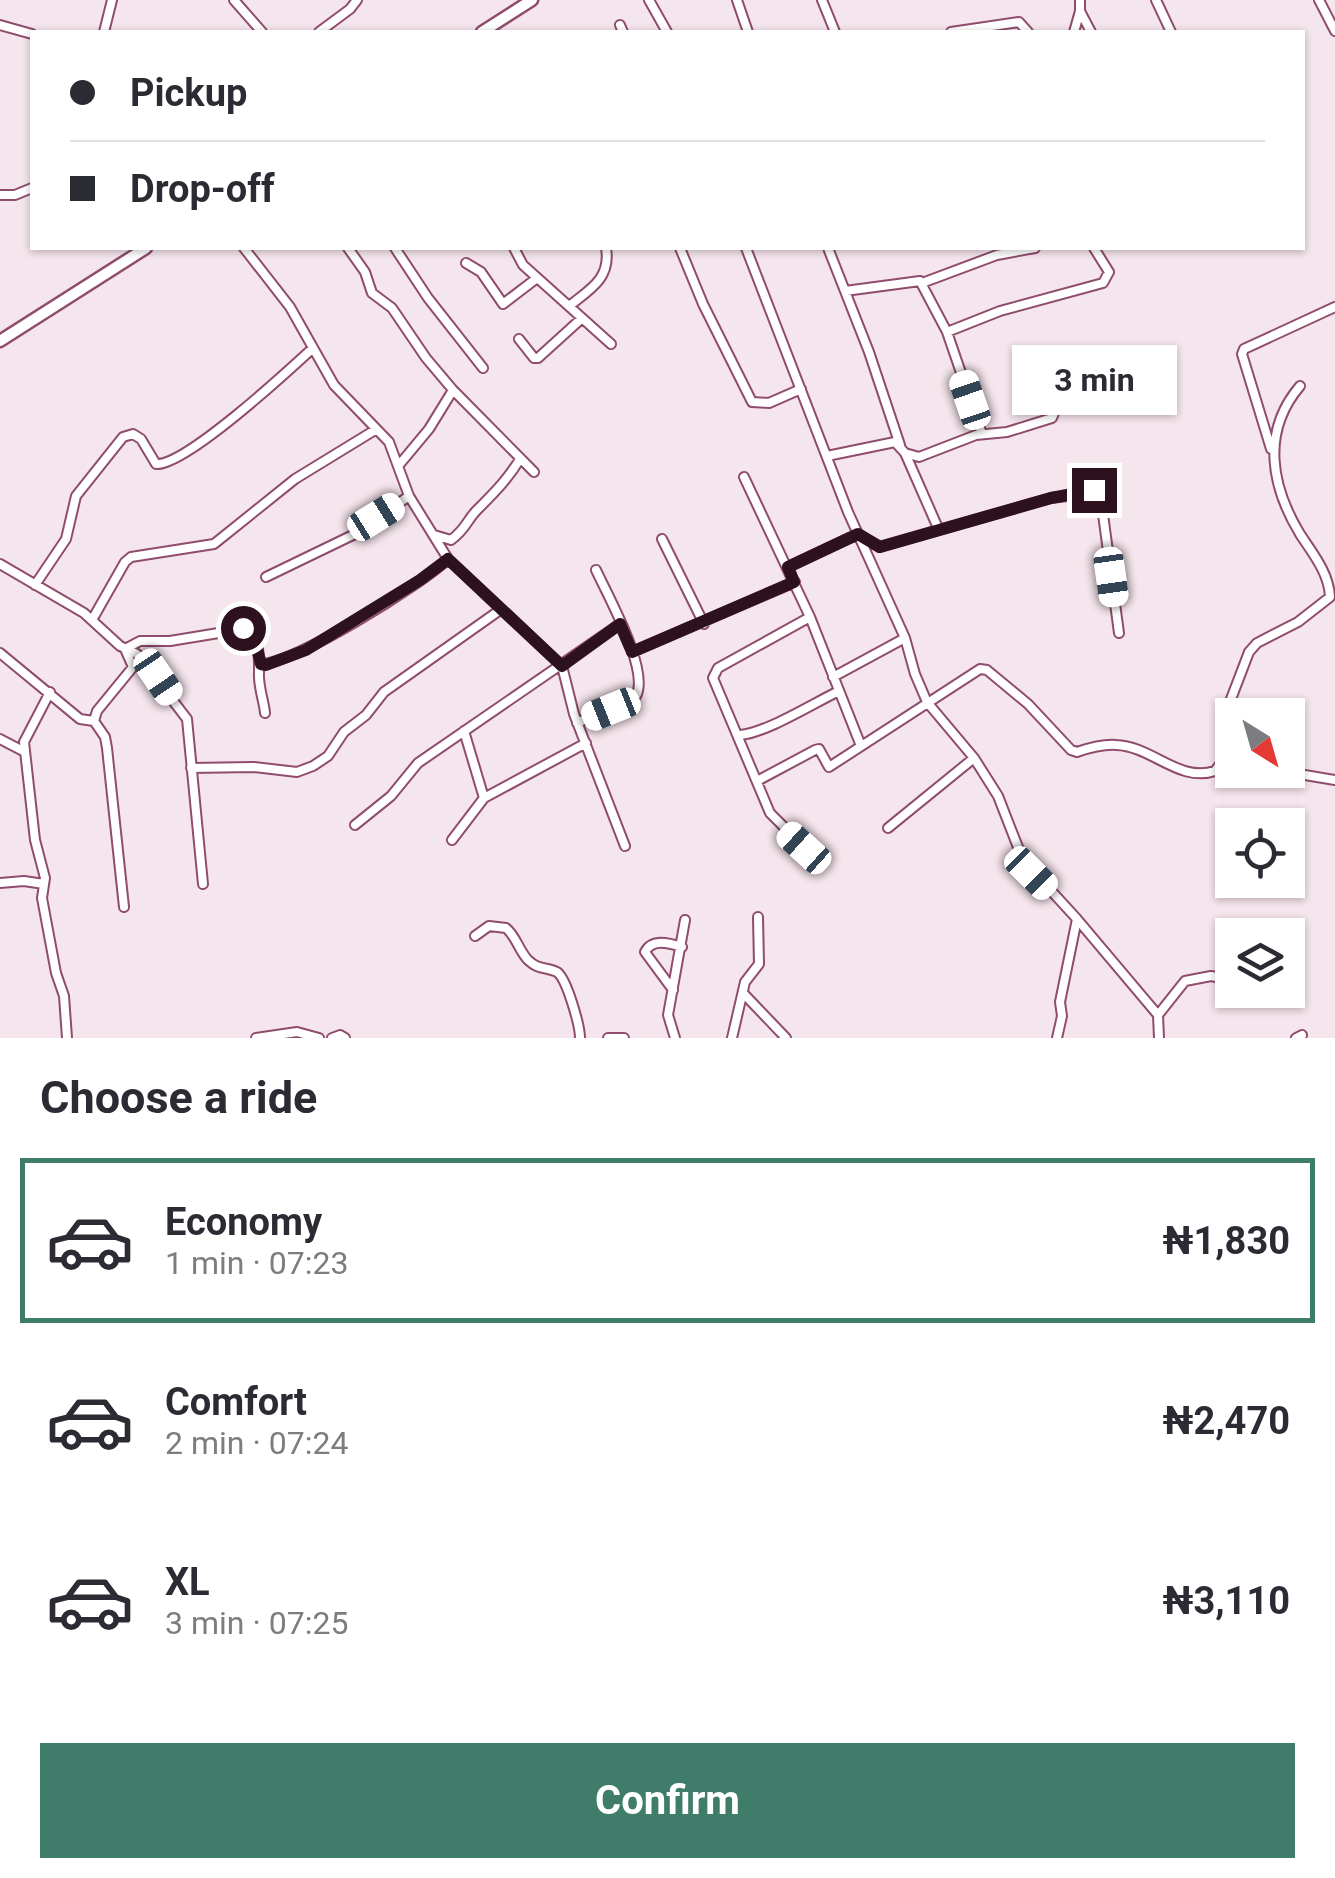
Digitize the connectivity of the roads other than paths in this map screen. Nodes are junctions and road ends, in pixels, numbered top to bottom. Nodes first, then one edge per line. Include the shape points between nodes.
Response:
1 (112, 0) edge
2 (234, 0) edge
3 (357, 0) edge
4 (532, 0) edge
5 (648, 0) edge
6 (736, 0) edge
7 (822, 0) edge
8 (1080, 0) edge
9 (1156, 0) edge
10 (1319, 0) edge
11 (1080, 11) junction
12 (0, 25) edge
13 (104, 30) edge
14 (260, 30) edge
15 (322, 30) edge
16 (485, 30) edge
17 (666, 30) edge
18 (747, 30) edge
19 (834, 30) edge
20 (965, 30) edge
21 (1026, 30) edge
22 (1075, 30) edge
23 (1090, 30) edge
24 (1170, 30) edge
25 (1335, 31) edge
26 (30, 33) edge
27 (30, 189) edge
28 (0, 195) edge
29 (143, 250) edge
30 (246, 250) edge
31 (349, 250) edge
32 (397, 250) edge
33 (515, 250) edge
34 (606, 250) edge
35 (681, 250) edge
36 (747, 250) edge
37 (829, 250) edge
38 (1095, 250) edge
39 (996, 251) edge
40 (466, 262) dead end
41 (537, 278) junction
42 (922, 283) junction
43 (845, 290) junction
44 (570, 306) junction
45 (1335, 307) edge
46 (581, 319) junction
47 (947, 332) junction
48 (519, 339) dead end
49 (0, 340) edge
50 (612, 344) dead end
51 (313, 348) junction
52 (1036, 352) dead end
53 (483, 368) dead end
54 (1300, 386) dead end
55 (801, 389) junction
56 (453, 390) junction
57 (375, 430) junction
58 (982, 434) junction
59 (902, 449) junction
60 (1272, 453) junction
61 (827, 456) junction
62 (520, 459) junction
63 (399, 465) junction
64 (534, 472) dead end
65 (744, 477) dead end
66 (409, 496) junction
67 (938, 528) junction
68 (858, 534) junction
69 (434, 535) junction
70 (662, 539) dead end
71 (448, 559) junction
72 (0, 564) edge
73 (788, 567) junction
74 (596, 570) dead end
75 (266, 578) dead end
76 (794, 582) junction
77 (35, 585) junction
78 (500, 610) junction
79 (810, 618) junction
80 (92, 620) junction
81 (620, 624) junction
82 (704, 624) junction
83 (1119, 633) dead end
84 (905, 638) junction
85 (126, 649) junction
86 (632, 652) junction
87 (0, 653) edge
88 (261, 664) junction
89 (562, 666) junction
90 (833, 677) junction
91 (50, 692) junction
92 (839, 692) junction
93 (1231, 698) edge
94 (928, 702) junction
95 (266, 714) dead end
96 (94, 721) junction
97 (577, 723) junction
98 (464, 731) junction
99 (740, 735) junction
100 (0, 739) edge
101 (586, 743) junction
102 (861, 746) junction
103 (23, 751) junction
104 (974, 758) junction
105 (191, 768) junction
106 (1215, 771) edge
107 (1305, 775) edge
108 (1335, 780) edge
109 (757, 781) junction
110 (484, 798) junction
111 (354, 825) dead end
112 (888, 828) dead end
113 (452, 840) dead end
114 (625, 846) dead end
115 (820, 863) dead end
116 (0, 883) edge
117 (44, 884) junction
118 (203, 884) dead end
119 (124, 908) dead end
120 (758, 917) dead end
121 (1078, 919) junction
122 (685, 920) dead end
123 (476, 936) dead end
124 (682, 948) junction
125 (1215, 977) edge
126 (672, 990) junction
127 (743, 993) junction
128 (1158, 1014) junction
129 (66, 1038) edge
130 (256, 1038) edge
131 (319, 1038) edge
132 (332, 1038) edge
133 (345, 1038) edge
134 (580, 1038) edge
135 (608, 1038) edge
136 (624, 1038) edge
137 (675, 1038) edge
138 (732, 1038) edge
139 (786, 1038) edge
140 (1057, 1038) edge
141 (1159, 1038) edge

1 - 13 street
2 - 14 street
3 - 15 street
4 - 16 main road
5 - 17 street
6 - 18 street
7 - 19 street
8 - 11 street
9 - 24 street
10 - 25 street
11 - 22 street
11 - 23 street
12 - 26 street
20 - 21 street via 1019,22
27 - 28 street
29 - 49 main road
30 - 51 street
31 - 56 street via 372,293 392,308
32 - 53 street
33 - 41 street
34 - 44 street via 602,278
35 - 55 street via 752,402 769,403
36 - 55 street
37 - 43 street
38 - 47 street via 1109,272 1103,282
39 - 42 street
40 - 41 street via 503,304
41 - 44 street
42 - 43 street
42 - 47 street
43 - 59 street
44 - 46 street
45 - 60 street via 1242,354
46 - 48 street via 538,358
46 - 50 street
47 - 58 street
51 - 57 street via 334,385
51 - 77 street via 168,463 156,464 141,438 123,437 78,492 66,539
52 - 58 street via 1054,415
54 - 60 street
55 - 61 street
56 - 62 street
56 - 63 street
57 - 63 street
57 - 80 street via 296,479 214,544 131,557
58 - 59 street via 925,456
59 - 61 street via 895,442
59 - 67 street
60 - 93 street via 1284,506 1328,577 1330,598 1257,643
61 - 68 street
62 - 64 street
62 - 69 street via 465,529 451,540
63 - 66 street
65 - 73 street
66 - 69 street
66 - 75 street via 354,534
67 - 68 street via 880,547
67 - 83 street via 1100,492
68 - 73 street
68 - 84 street
69 - 71 street
70 - 82 street
71 - 78 street
71 - 88 street via 306,650
72 - 77 street
73 - 76 street
74 - 81 street
76 - 79 street
76 - 82 street
77 - 80 street
78 - 89 street
78 - 105 street via 384,692 313,766 297,772
79 - 90 street
79 - 99 street via 714,673
80 - 85 street
81 - 86 street
81 - 89 street
82 - 86 street
84 - 90 street
84 - 94 street
85 - 88 street via 140,641 249,628
85 - 96 street via 133,666
85 - 105 street via 143,660 187,719
86 - 97 street via 636,696
87 - 91 street
88 - 95 street
89 - 97 street
89 - 98 street
90 - 92 street
91 - 96 street via 84,721
91 - 103 street
92 - 99 street via 760,732
92 - 102 street
94 - 102 street
94 - 104 street
94 - 106 street via 988,670 1070,750 1117,744 1194,775
96 - 119 street via 107,748
97 - 101 street
98 - 110 street
98 - 111 street via 418,763
99 - 109 street
100 - 103 street
101 - 110 street
101 - 114 street
102 - 109 street via 829,767 816,750
103 - 117 street
104 - 112 street
104 - 121 street via 998,796 1023,860
105 - 118 street
107 - 108 street
109 - 115 street via 770,814
110 - 113 street
116 - 117 street
117 - 129 street
120 - 127 street via 759,964
121 - 128 street
121 - 140 street
122 - 124 street
123 - 134 street via 489,926 506,928 532,964 556,972 565,982
124 - 126 street
124 - 126 street via 656,943 645,952
125 - 128 street via 1185,981
126 - 137 street via 668,1016
127 - 138 street
127 - 139 street
128 - 141 street
130 - 131 street via 297,1032
132 - 133 street
135 - 136 street

